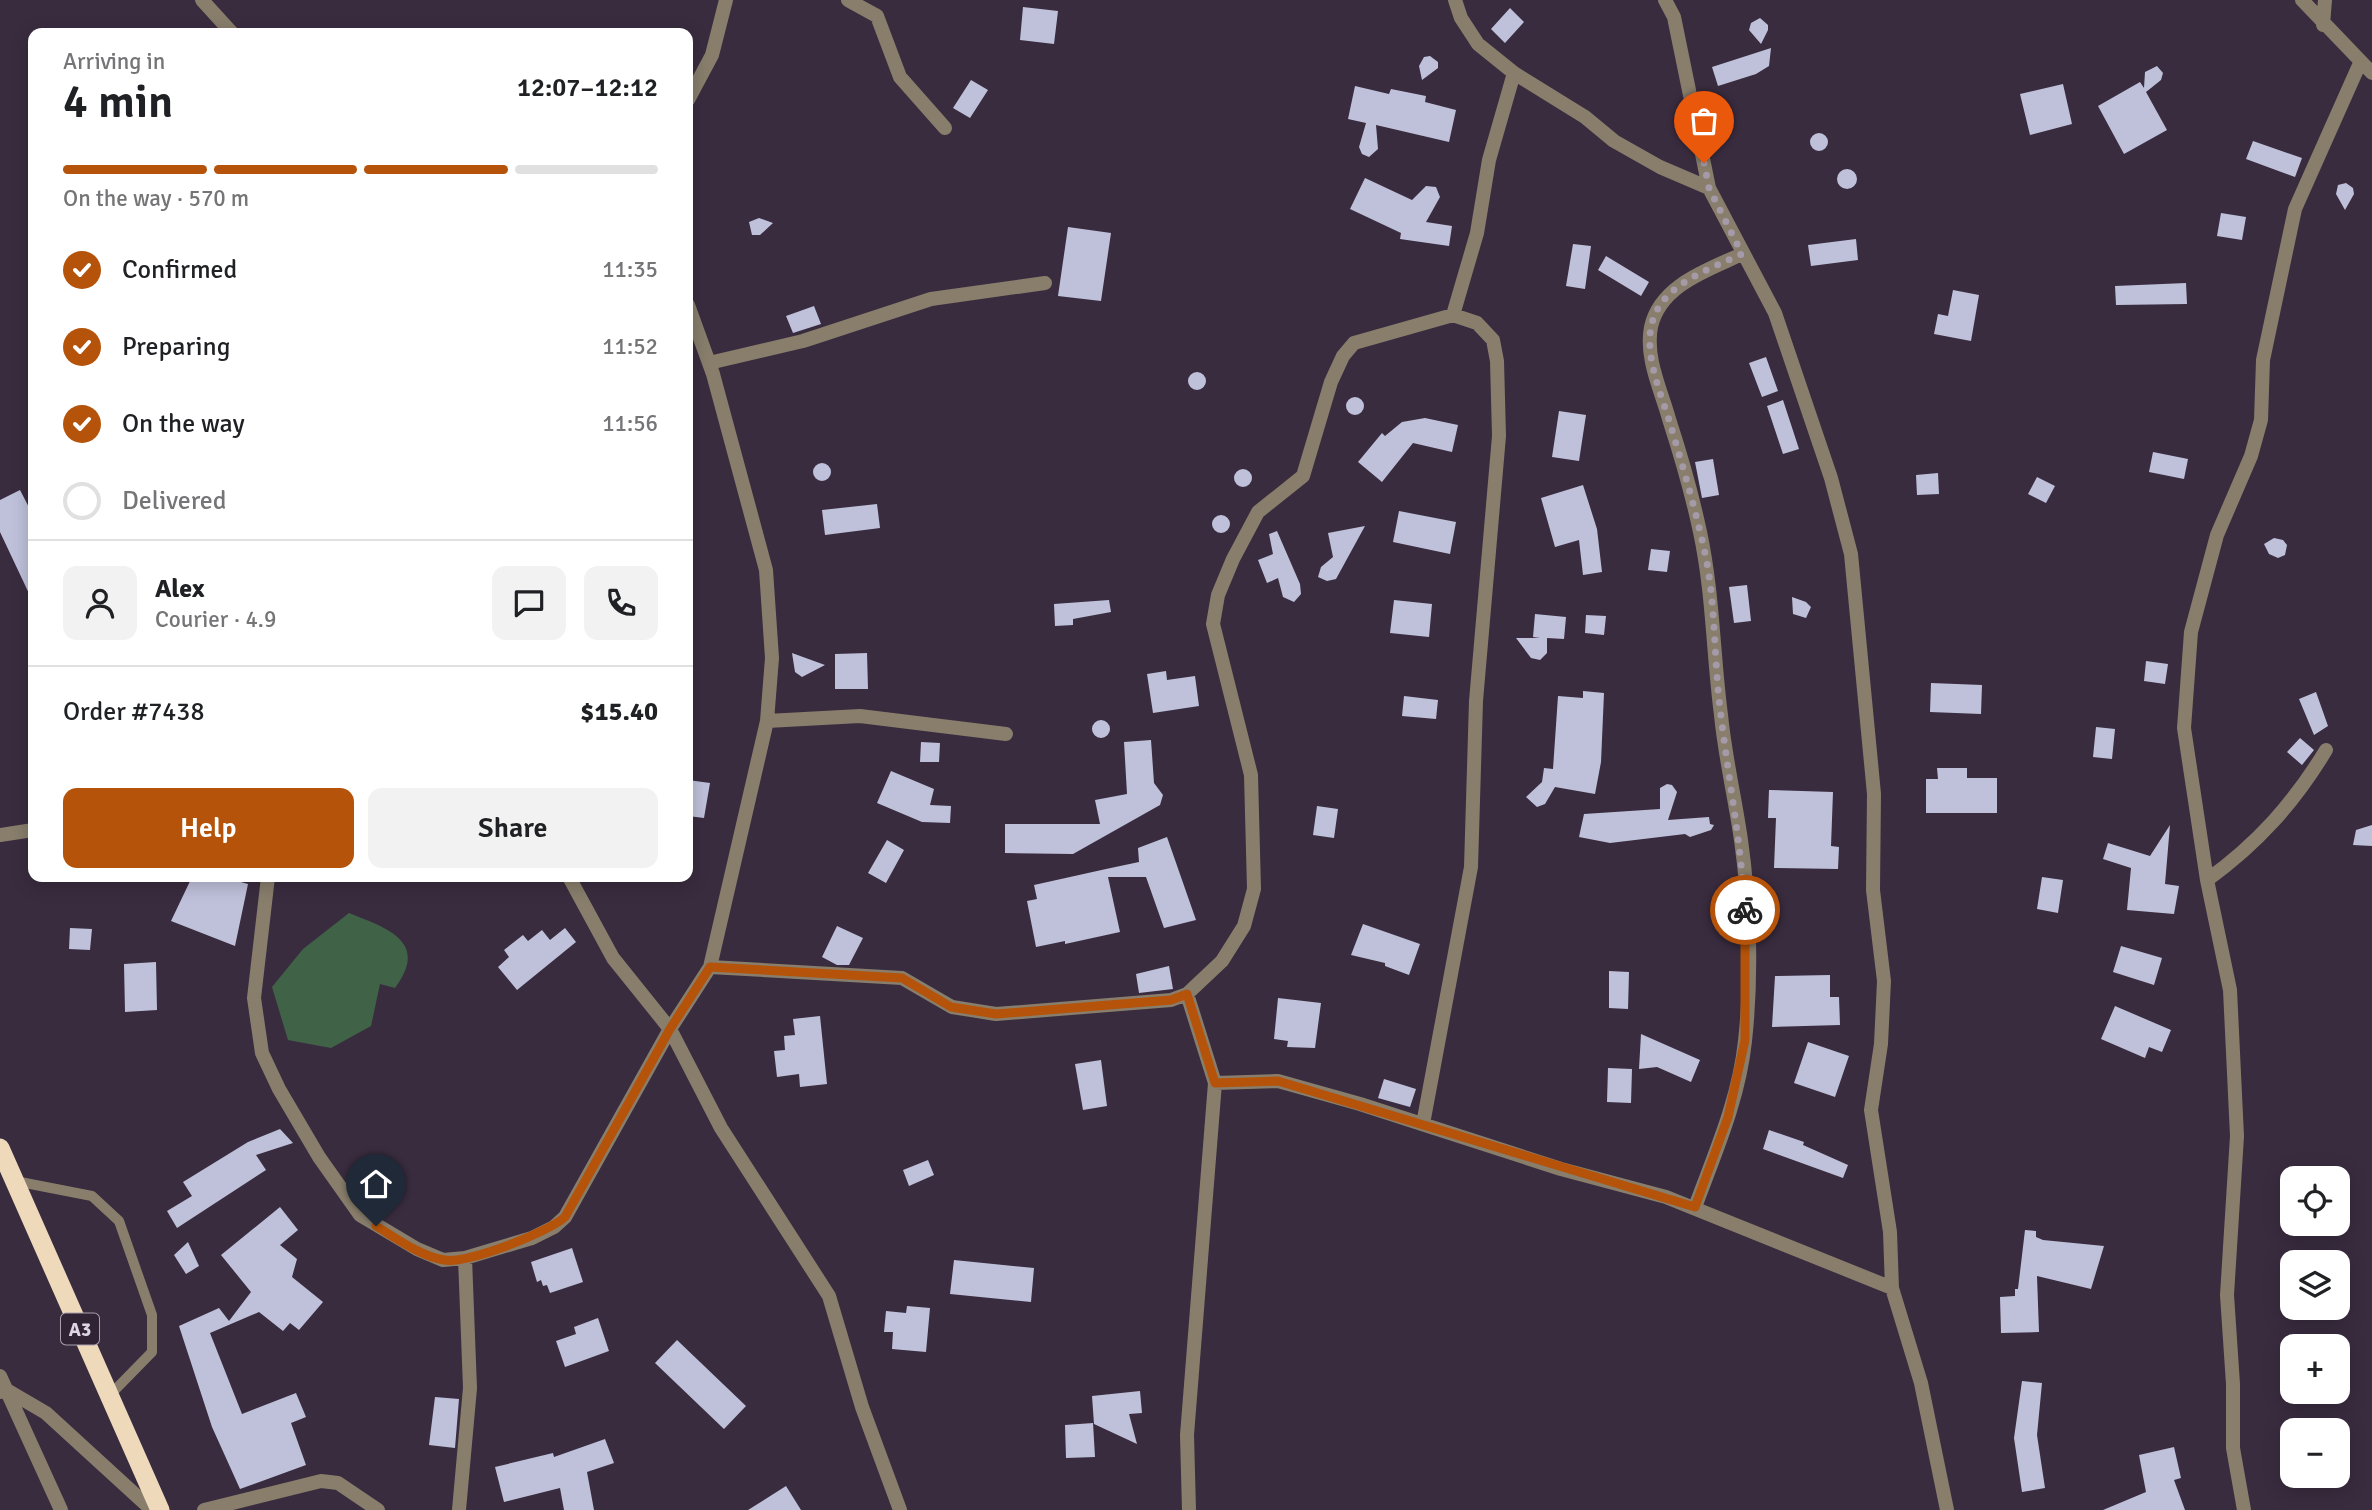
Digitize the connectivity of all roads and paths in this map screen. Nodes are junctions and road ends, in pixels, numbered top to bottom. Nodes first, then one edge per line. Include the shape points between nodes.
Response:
1 (202, 0) edge
2 (726, 0) edge
3 (848, 0) edge
4 (1455, 0) edge
5 (1665, 0) edge
6 (2302, 0) edge
7 (2325, 0) edge
8 (2323, 24) junction
9 (227, 28) edge
10 (2360, 63) junction
11 (1514, 73) junction
12 (2372, 73) edge
13 (693, 91) edge
14 (945, 128) dead end
15 (1709, 188) junction
16 (1742, 254) junction
17 (1045, 283) dead end
18 (1453, 315) junction
19 (693, 319) edge
20 (709, 363) junction
21 (767, 721) junction
22 (1006, 734) dead end
23 (2326, 750) dead end
24 (28, 831) edge
25 (0, 835) edge
26 (2207, 880) junction
27 (267, 882) edge
28 (572, 882) edge
29 (710, 967) junction
30 (1187, 994) junction
31 (670, 1029) junction
32 (1215, 1083) junction
33 (1423, 1124) junction
34 (0, 1148) edge
35 (15, 1181) junction
36 (1695, 1207) junction
37 (465, 1258) junction
38 (1892, 1288) junction
39 (2, 1386) edge
40 (109, 1396) junction
41 (210, 1509) edge
42 (61, 1510) edge
43 (152, 1510) edge
44 (160, 1510) edge
45 (378, 1510) edge
46 (458, 1510) edge
47 (900, 1510) edge
48 (1189, 1510) edge
49 (1947, 1510) edge
50 (2244, 1510) edge

1 - 9 street
2 - 13 street via 712,55
3 - 14 street via 877,16 900,77
4 - 11 street via 1478,44
5 - 15 street via 1674,17
6 - 8 street
7 - 8 street
8 - 10 street
10 - 12 street
10 - 26 street via 2295,209 2263,360 2262,420 2217,535 2190,632 2184,729
11 - 15 street via 1585,117 1614,141
11 - 18 street
15 - 16 street
16 - 36 street via 1673,290 1651,326 1650,343 1654,373 1707,565 1721,718 1741,843 1748,949 1741,1068
16 - 38 street via 1775,313 1831,478 1851,554 1874,794 1873,890 1884,981 1871,1110 1891,1233
17 - 20 street via 931,299 803,341
18 - 30 street via 1354,343 1348,349 1331,382 1303,476 1258,512 1218,595 1213,624 1251,775 1254,889 1244,926 1222,961
18 - 33 street via 1477,323 1493,340 1499,436 1476,701 1471,867
19 - 20 street
20 - 21 street via 766,570 772,658
21 - 22 street via 860,716
21 - 29 street
23 - 26 street via 2283,813 2243,854
24 - 25 street
26 - 50 street via 2230,990 2237,1136 2227,1295 2233,1448
27 - 37 street via 254,998 262,1053 279,1089 360,1215 443,1260
28 - 31 street via 613,958
29 - 30 street via 902,978 951,1007 996,1014 1171,1000
29 - 31 street
30 - 32 street
31 - 37 street via 565,1217 531,1238
31 - 47 street via 721,1128 829,1296 862,1407
32 - 33 street via 1278,1081
32 - 48 street via 1187,1435
33 - 36 street
34 - 35 highway, A3
35 - 40 highway, A3
35 - 40 lane via 92,1196 119,1221 152,1315 152,1352
36 - 38 street
37 - 46 street via 470,1388
38 - 49 street via 1921,1383
39 - 42 street
39 - 43 street via 46,1413
40 - 44 highway, A3
41 - 45 street via 321,1481 338,1483

